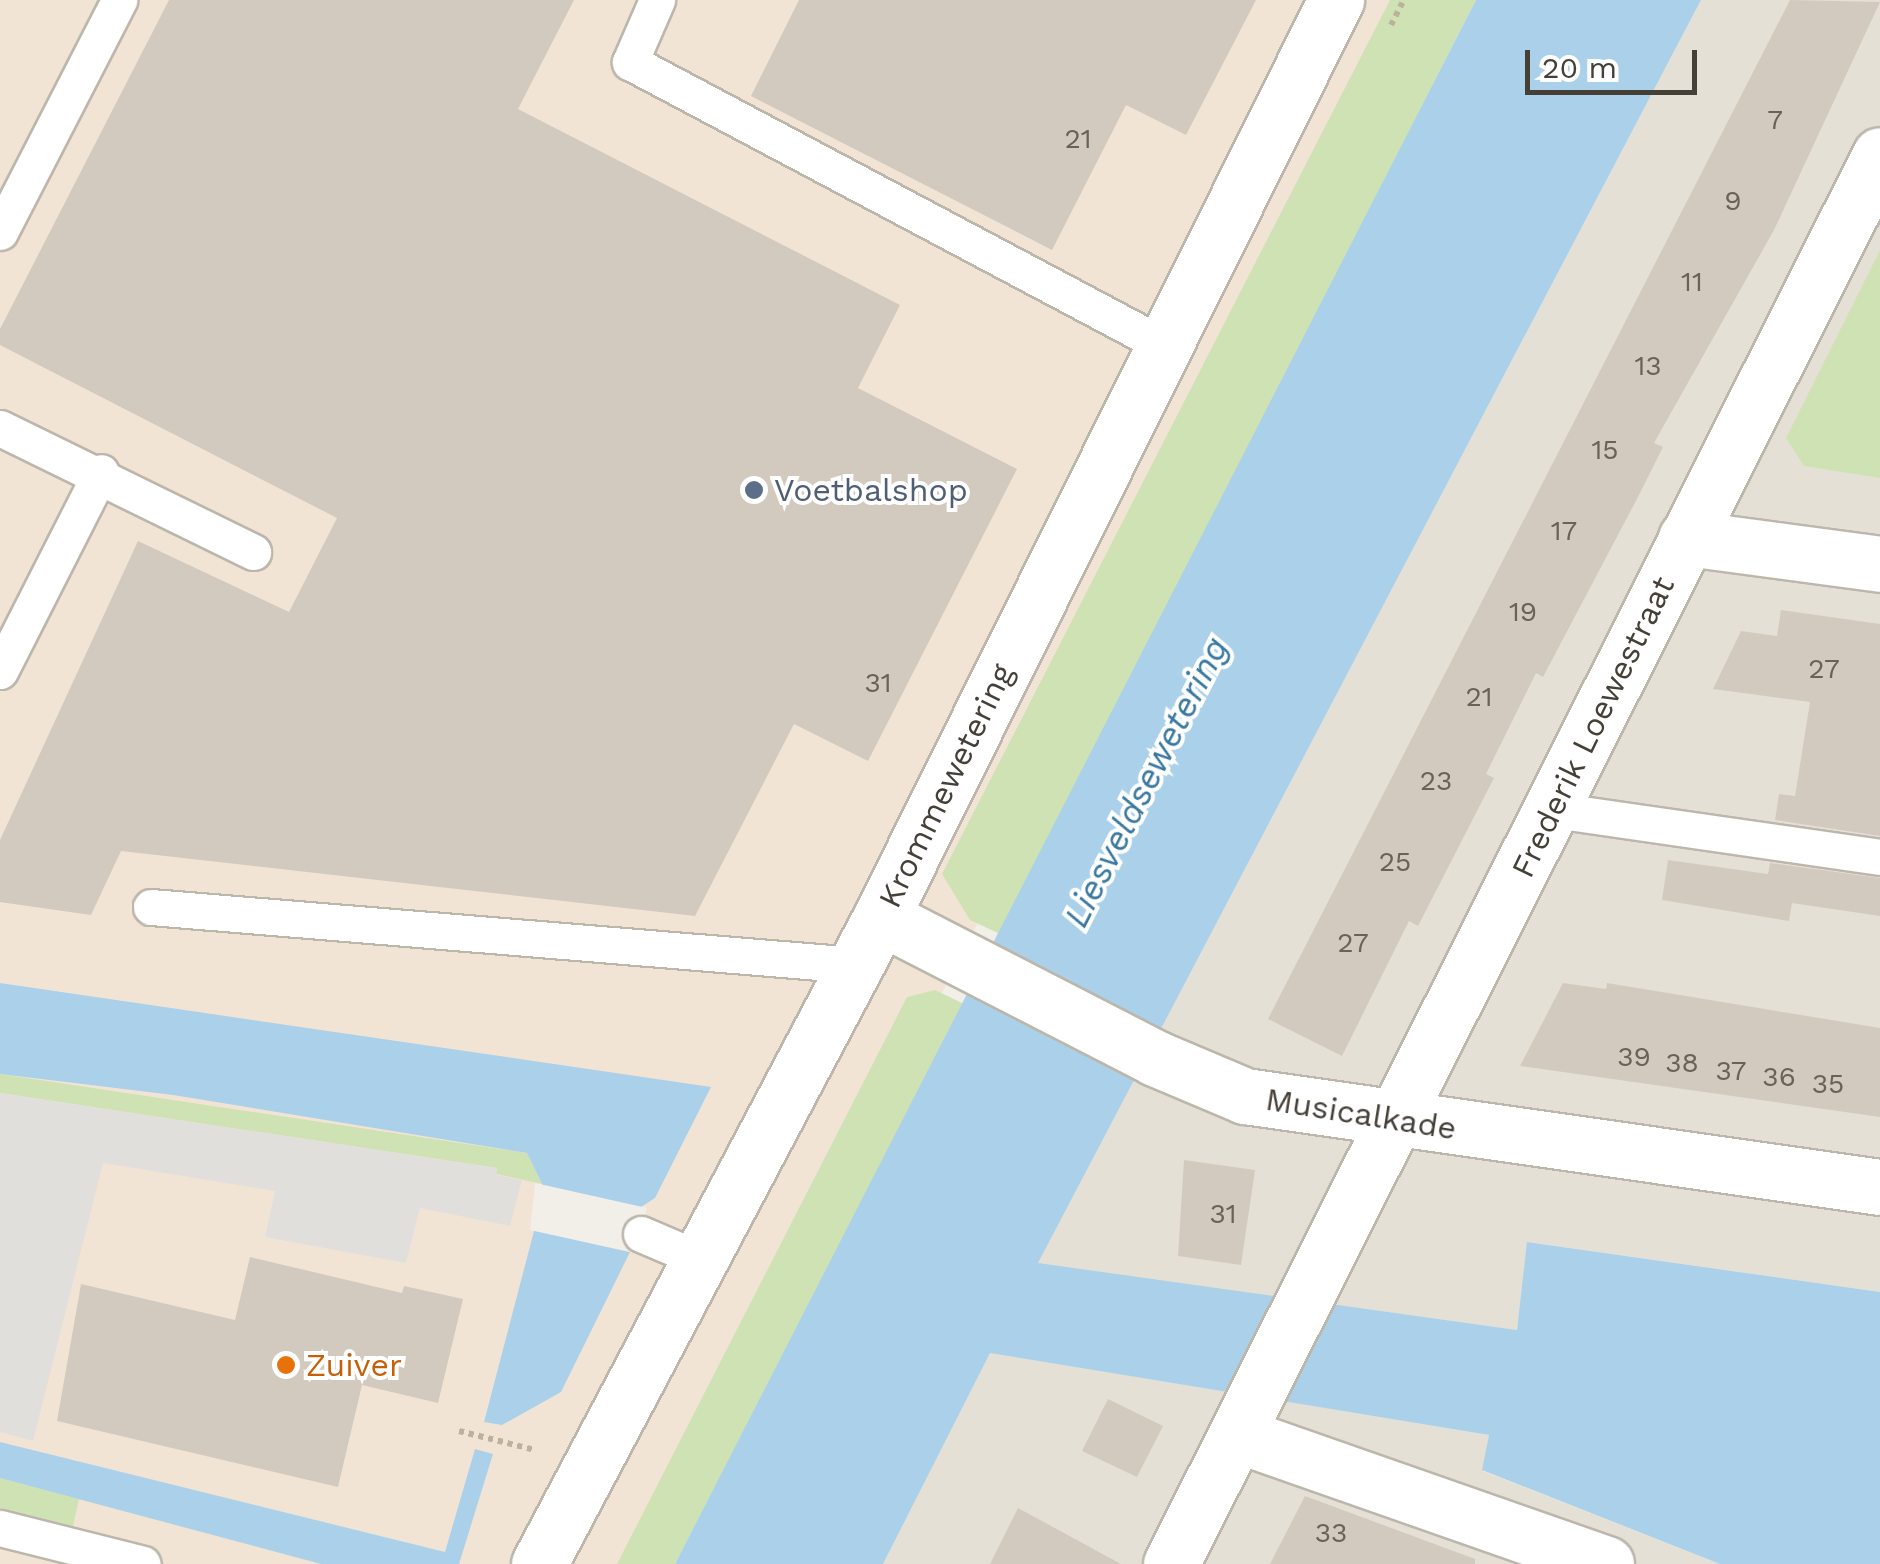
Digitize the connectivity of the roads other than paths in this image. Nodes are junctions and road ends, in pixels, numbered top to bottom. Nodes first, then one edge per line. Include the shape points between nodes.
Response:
1 (119, 0) edge
2 (657, 0) edge
3 (1336, 0) edge
4 (1880, 155) edge
5 (0, 232) edge
6 (1165, 346) junction
7 (0, 428) edge
8 (101, 472) junction
9 (1686, 538) junction
10 (253, 552) dead end
11 (1880, 564) edge
12 (0, 671) edge
13 (1554, 810) junction
14 (1880, 857) edge
15 (151, 906) dead end
16 (880, 917) junction
17 (855, 965) junction
18 (1394, 1120) junction
19 (1880, 1187) edge
20 (642, 1234) dead end
21 (696, 1257) junction
22 (1246, 1419) junction
23 (0, 1528) edge
24 (143, 1564) edge
25 (539, 1564) edge
26 (1171, 1564) edge
27 (1606, 1564) edge

1 - 5 lane
2 - 6 lane via 630,62
3 - 6 street, Krommewetering
4 - 9 street, Frederik Loewestraat
6 - 16 street, Krommewetering
7 - 8 lane
8 - 10 lane
8 - 12 lane
9 - 11 street
9 - 13 street, Frederik Loewestraat
13 - 14 lane
13 - 18 street, Frederik Loewestraat
15 - 17 lane
16 - 17 street, Krommewetering
16 - 18 street, Musicalkade via 1154,1058 1245,1096
17 - 21 street, Krommewetering
18 - 19 street, Musicalkade
18 - 22 street, Frederik Loewestraat
20 - 21 lane
21 - 25 street, Krommewetering
22 - 26 street, Frederik Loewestraat
22 - 27 street
23 - 24 lane

